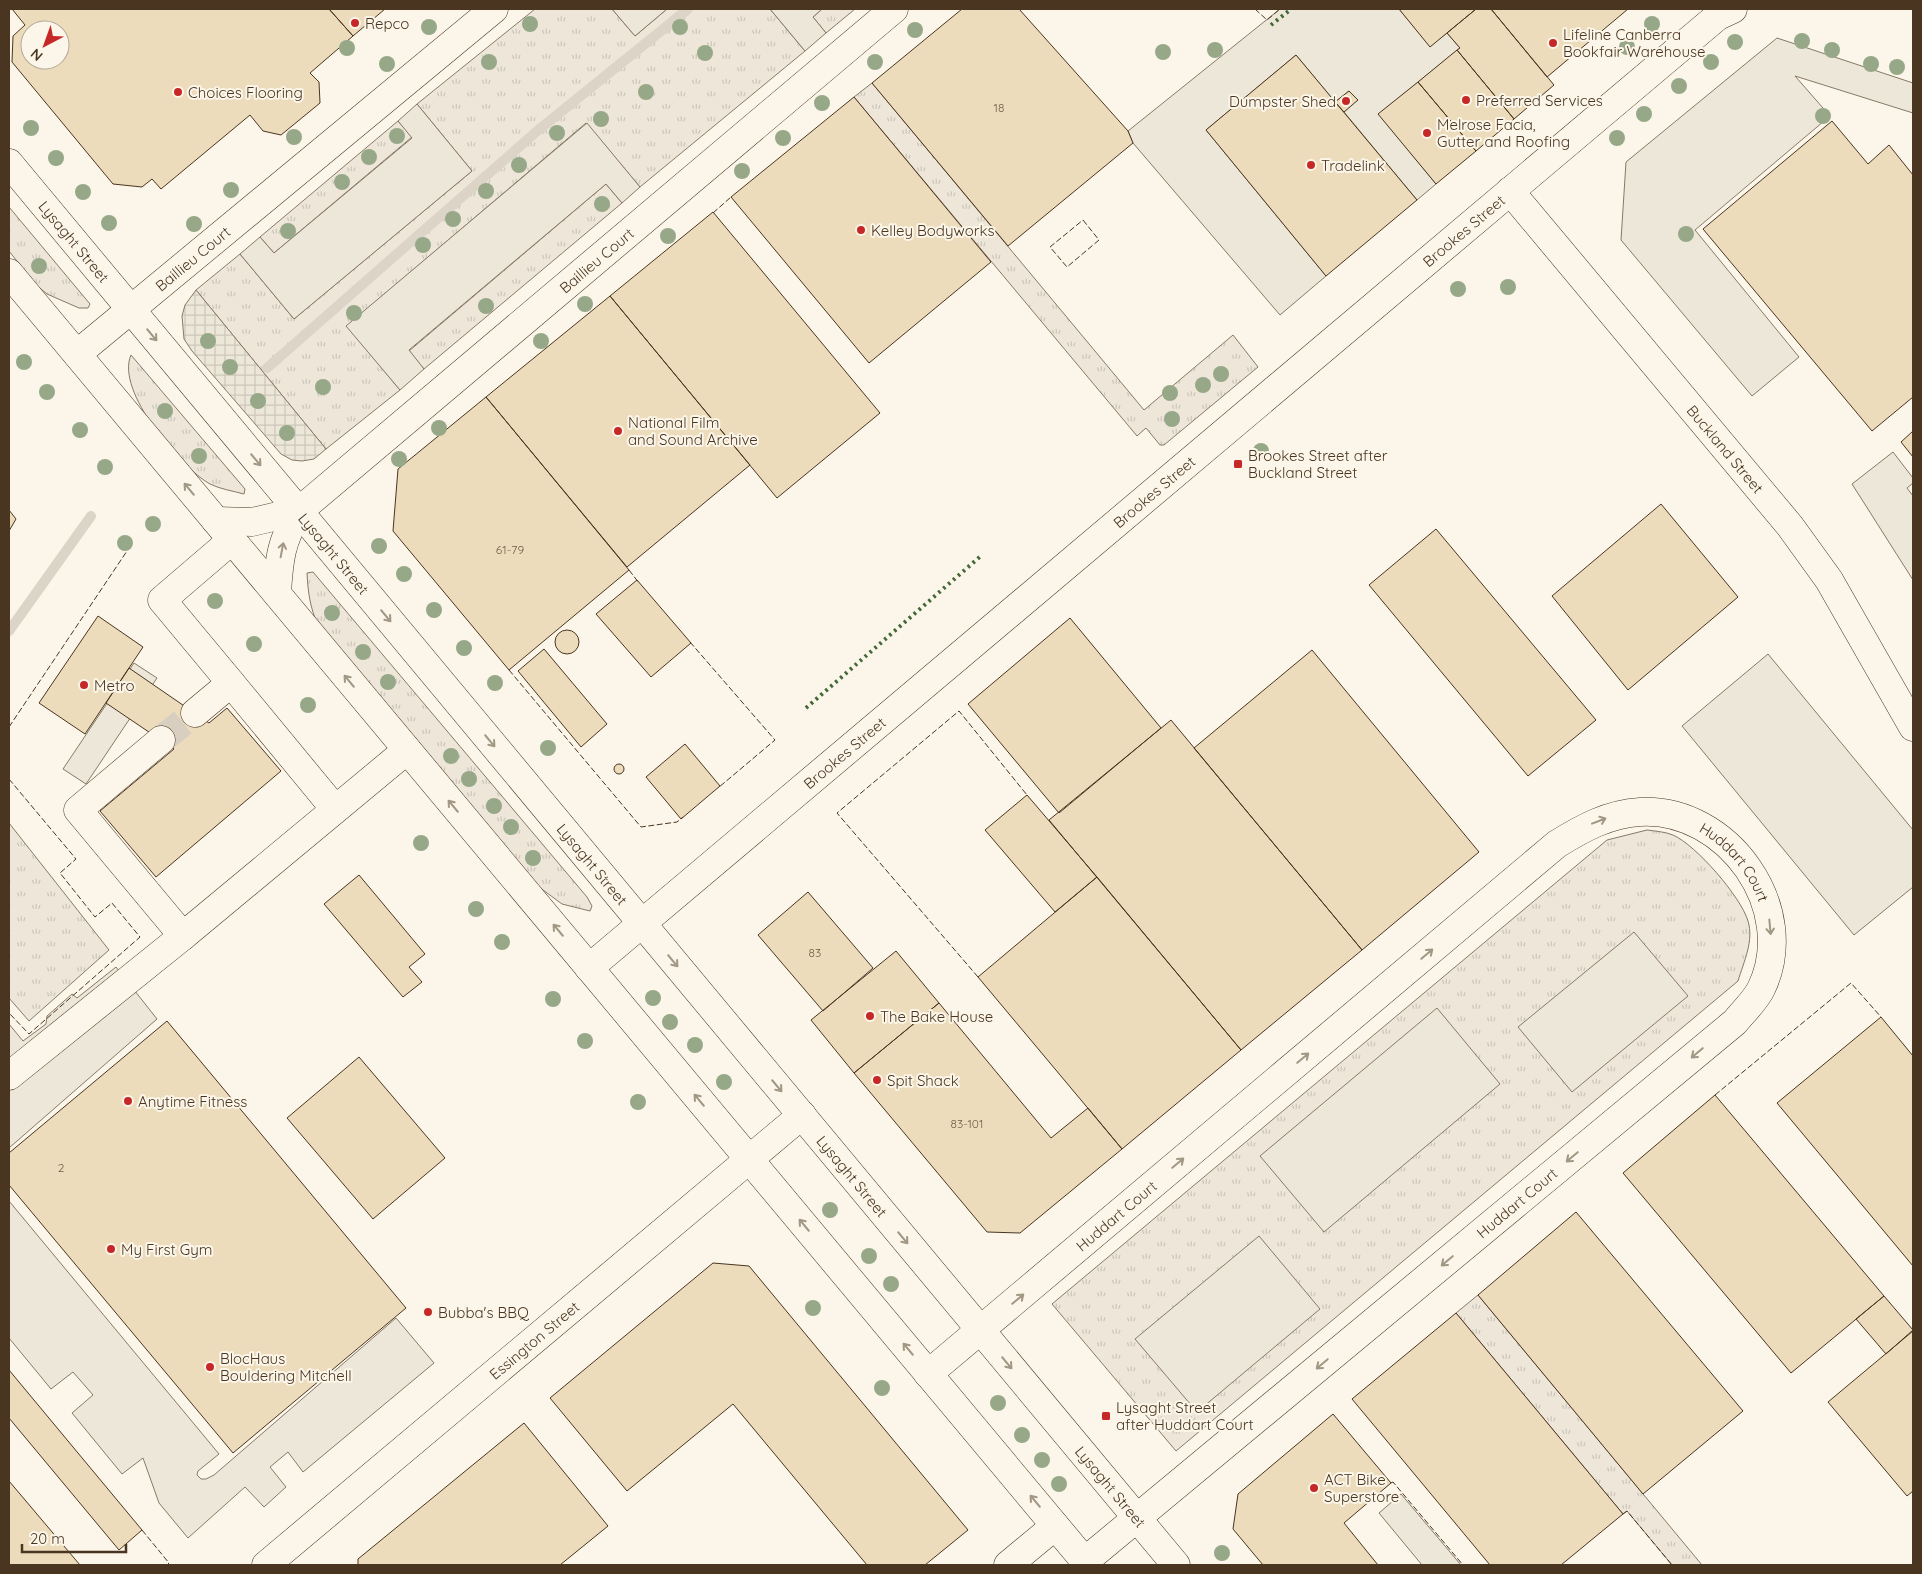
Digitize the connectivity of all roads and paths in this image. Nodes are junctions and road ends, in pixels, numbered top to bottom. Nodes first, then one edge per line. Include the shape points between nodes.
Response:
1 (494, 9) edge
2 (894, 9) edge
3 (1725, 11) edge
4 (9, 163) edge
5 (1510, 191) junction
6 (9, 273) edge
7 (131, 309) junction
8 (77, 354) junction
9 (299, 511) junction
10 (224, 531) junction
11 (277, 593) junction
12 (231, 683) junction
13 (195, 713) tunnel mouth
14 (1913, 727) edge
15 (161, 740) tunnel mouth
16 (407, 750) junction
17 (335, 809) junction
18 (642, 924) junction
19 (182, 936) junction
20 (589, 968) junction
21 (9, 1076) edge
22 (802, 1115) junction
23 (749, 1160) junction
24 (980, 1330) junction
25 (928, 1374) junction
26 (1136, 1518) junction
27 (1055, 1526) junction
28 (1086, 1563) edge
29 (269, 1564) edge
30 (1008, 1565) edge
31 (1176, 1565) edge

1 - 7 street, Baillieu Court
2 - 9 street, Baillieu Court
3 - 5 street, Brookes Street
4 - 7 street, Lysaght Street
5 - 14 street, Buckland Street via 1790,526 1829,580
5 - 18 street, Brookes Street
6 - 8 street
7 - 8 street, Baillieu Court
7 -> 9 street, Lysaght Street
10 -> 8 street
9 - 10 street, Baillieu Court
11 -> 9 street, Baillieu Court via 278,567 286,532
9 -> 18 street, Lysaght Street
10 - 11 street
10 - 12 street via 162,600
16 -> 11 street
12 - 13 street
12 - 17 street
15 - 19 street via 78,810
16 - 17 street
20 -> 16 street
17 - 19 street
18 - 20 street, Brookes Street
18 -> 22 street, Lysaght Street
19 - 21 street
23 -> 20 street
22 - 23 street, Essington Street
22 -> 24 street, Lysaght Street
25 -> 23 street
23 - 29 street, Essington Street
24 - 25 street, Huddart Court
24 -> 26 street, Lysaght Street
24 -> 26 street, Huddart Court via 1549,850 1586,826 1613,816 1642,812 1668,814 1693,822 1721,839 1744,862 1760,888 1769,917 1771,940 1769,963 1760,990 1735,1022
27 -> 25 street
26 - 28 street, Huddart Court
26 - 31 street, Lysaght Street
27 - 28 street
27 - 30 street

